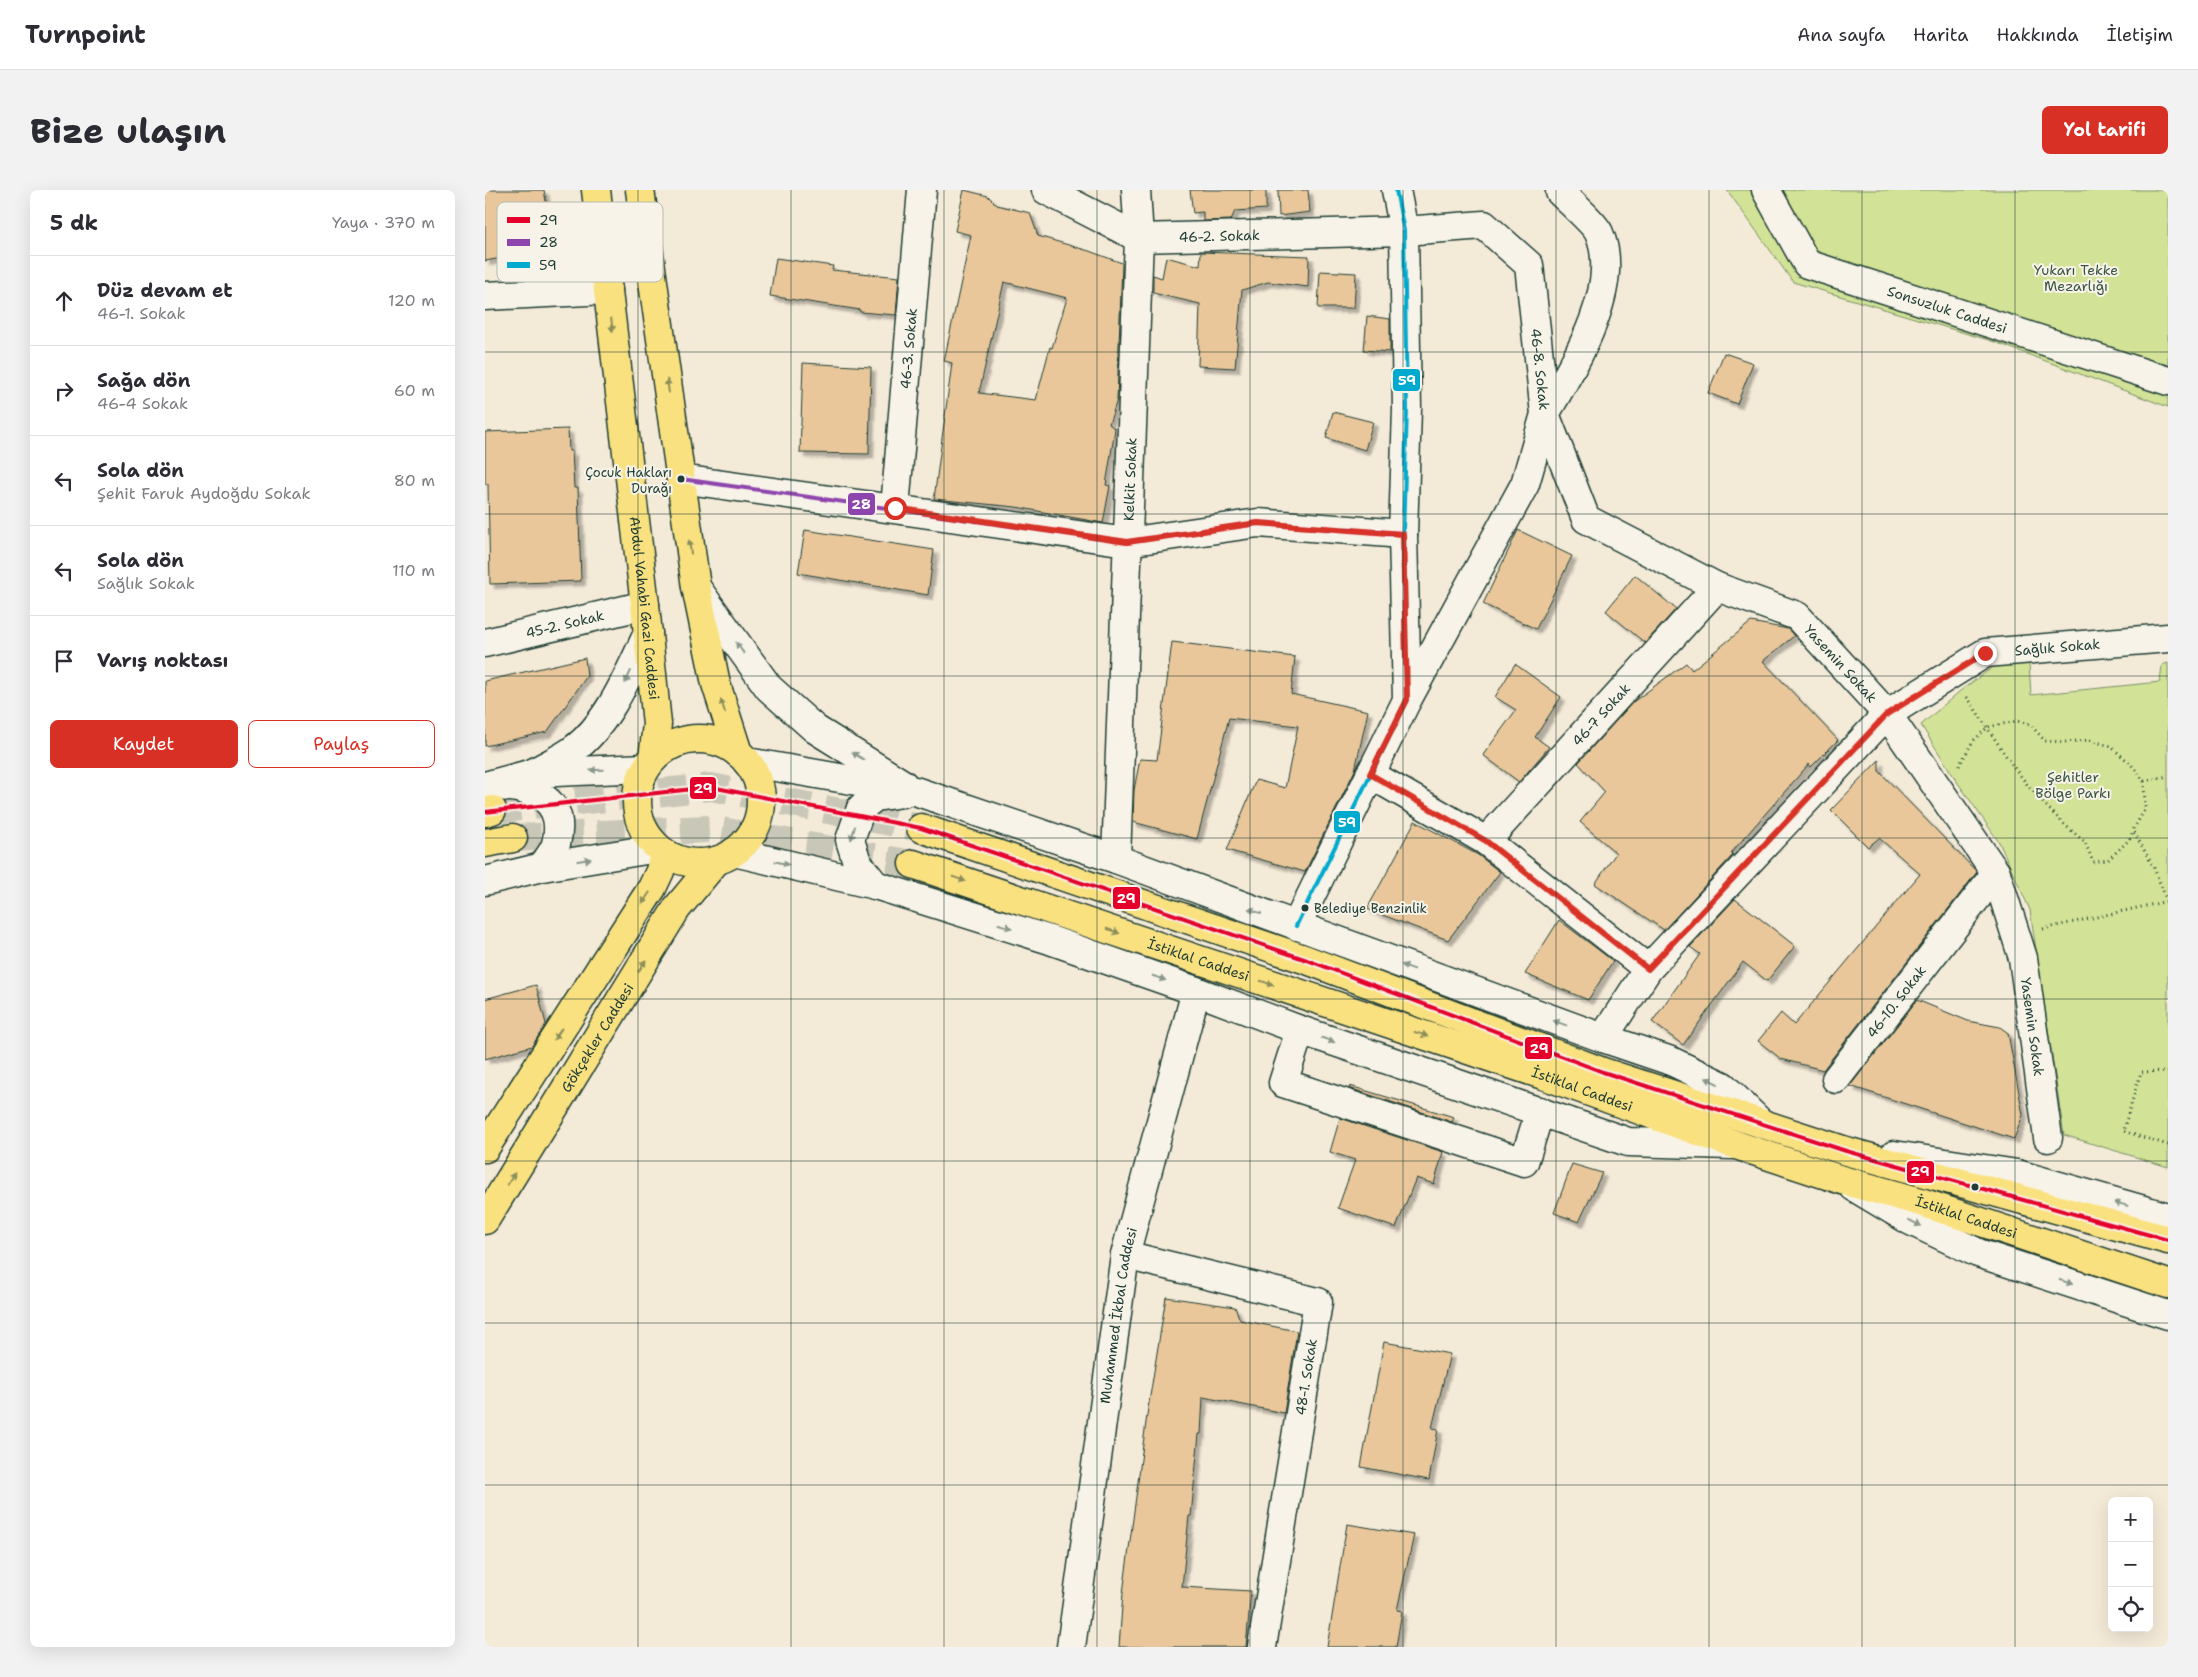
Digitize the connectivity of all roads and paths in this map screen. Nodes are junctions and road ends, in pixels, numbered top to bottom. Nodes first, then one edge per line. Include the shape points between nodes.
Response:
1 (923, 190) edge
2 (1046, 190) edge
3 (1136, 190) edge
4 (1396, 190) edge
5 (1766, 190) edge
6 (1560, 192) dead end
7 (1404, 231) junction
8 (1139, 238) junction
9 (607, 282) edge
10 (653, 282) edge
11 (608, 290) junction
12 (485, 296) edge
13 (2168, 381) edge
14 (1545, 414) junction
15 (681, 479) junction
16 (895, 508) junction
17 (1403, 534) junction
18 (1127, 542) junction
19 (696, 587) junction
20 (1717, 587) junction
21 (645, 605) junction
22 (648, 633) junction
23 (2168, 638) edge
24 (485, 643) edge
25 (1952, 675) junction
26 (1407, 700) junction
27 (1887, 714) junction
28 (1988, 727) junction
29 (743, 757) junction
30 (649, 763) junction
31 (533, 773) junction
32 (1370, 774) junction
33 (2168, 776) edge
34 (2144, 781) junction
35 (915, 792) junction
36 (1942, 795) junction
37 (487, 803) edge
38 (921, 828) tunnel mouth
39 (2133, 830) junction
40 (513, 838) tunnel mouth
41 (1486, 841) junction
42 (485, 843) edge
43 (661, 851) junction
44 (725, 856) junction
45 (1116, 859) junction
46 (913, 864) tunnel mouth
47 (542, 867) junction
48 (1996, 873) junction
49 (485, 881) edge
50 (875, 885) junction
51 (2167, 901) edge
52 (1296, 926) junction
53 (2015, 930) junction
54 (1648, 969) junction
55 (1196, 991) junction
56 (1300, 1030) junction
57 (1603, 1038) junction
58 (2168, 1071) edge
59 (1836, 1079) dead end
60 (1540, 1111) junction
61 (1762, 1124) junction
62 (2048, 1138) dead end
63 (2168, 1145) edge
64 (1739, 1146) junction
65 (485, 1148) edge
66 (1858, 1154) junction
67 (1843, 1180) junction
68 (2168, 1217) edge
69 (485, 1220) edge
70 (2168, 1240) edge
71 (1125, 1255) junction
72 (2168, 1284) edge
73 (2168, 1315) edge
74 (1071, 1647) edge
75 (1262, 1647) edge

1 - 16 street, 46-3. Sokak
2 - 8 street, 46-2. Sokak
3 - 8 street, Kelkit Sokak
4 - 7 street
5 - 13 street, Sonsuzluk Caddesi via 1807,264
6 - 14 street via 1599,232 1605,260 1600,304 1580,356
7 - 8 street, 46-2. Sokak
7 - 14 street, 46-8. Sokak via 1484,225 1529,265
7 - 17 street via 1407,409
8 - 18 street, Kelkit Sokak
9 - 11 main road, Abdul Vahabi Gazi Caddesi
15 -> 10 main road
11 - 12 street
11 -> 21 main road, Abdul Vahabi Gazi Caddesi
14 - 20 street, Yasemin Sokak via 1585,518
14 - 26 street, 46-8. Sokak via 1525,484
15 - 16 street
19 -> 15 main road
16 - 18 street
17 - 18 street via 1258,523
17 - 26 street
18 - 45 street, Kelkit Sokak
29 -> 19 main road via 716,684
35 -> 19 street via 815,729 769,688
20 - 27 street, Yasemin Sokak via 1797,616
20 - 41 street, 46-7 Sokak
21 - 22 main road, Abdul Vahabi Gazi Caddesi
21 - 24 street, 45-2. Sokak
22 - 30 main road, Abdul Vahabi Gazi Caddesi via 657,724
22 -> 31 street via 623,687 599,723 574,749
23 - 25 street, Sağlık Sokak via 1985,653
25 - 27 street, Sağlık Sokak
25 - 28 path
26 - 32 street, 46-8. Sokak
27 - 36 street, Yasemin Sokak
27 - 54 street, Sağlık Sokak
28 - 34 path via 2017,721 2030,724 2045,741 2090,740 2110,746 2130,763
28 - 36 path via 1973,740
28 - 39 path via 2036,796 2085,842 2093,862 2108,860 2129,840
29 - 30 main road via 717,742 694,739 671,745
29 - 35 street
29 - 44 main road via 760,790 760,814 751,836
30 -> 31 street
30 - 43 main road via 637,790 637,807 643,830
31 - 37 street
32 - 41 street
32 - 52 street, 46-8. Sokak
33 - 34 path
34 - 39 path via 2145,809
35 - 45 street
35 -> 50 street via 875,797 861,808 850,840 857,862
36 - 48 street, Yasemin Sokak
37 - 47 street via 516,787 550,801 558,815 556,845
38 - 61 main road, İstiklal Caddesi via 1307,960 1603,1072
39 - 51 path via 2154,868
40 - 42 main road
41 - 54 street
43 - 44 main road via 691,863
47 -> 43 street
43 -> 65 main road via 660,871 652,888
44 -> 50 street
69 -> 44 main road, Gökçekler Caddesi via 677,908
52 -> 45 street
46 -> 64 main road, İstiklal Caddesi via 1543,1075
47 - 49 street
48 - 53 street, Yasemin Sokak
48 - 59 street, 46-10. Sokak
50 -> 55 street via 1050,940
51 - 53 path via 2048,929
57 -> 52 street
53 - 62 street, Yasemin Sokak via 2023,958
54 - 57 street, Sağlık Sokak
55 - 56 street
55 - 71 street, Muhammed İkbal Caddesi
56 -> 60 street
56 - 60 street via 1283,1083 1524,1162
61 -> 57 street via 1723,1086 1671,1061
58 - 63 path via 2141,1072 2123,1131
60 - 64 street via 1628,1142
61 - 66 main road, İstiklal Caddesi
64 - 67 main road, İstiklal Caddesi
68 -> 66 street via 2017,1174 1893,1154
66 - 70 main road, İstiklal Caddesi
67 - 72 main road, İstiklal Caddesi via 1921,1202
67 -> 73 street via 1909,1220 1978,1253
71 - 74 street, Muhammed İkbal Caddesi
71 - 75 street, 48-1. Sokak via 1318,1302

